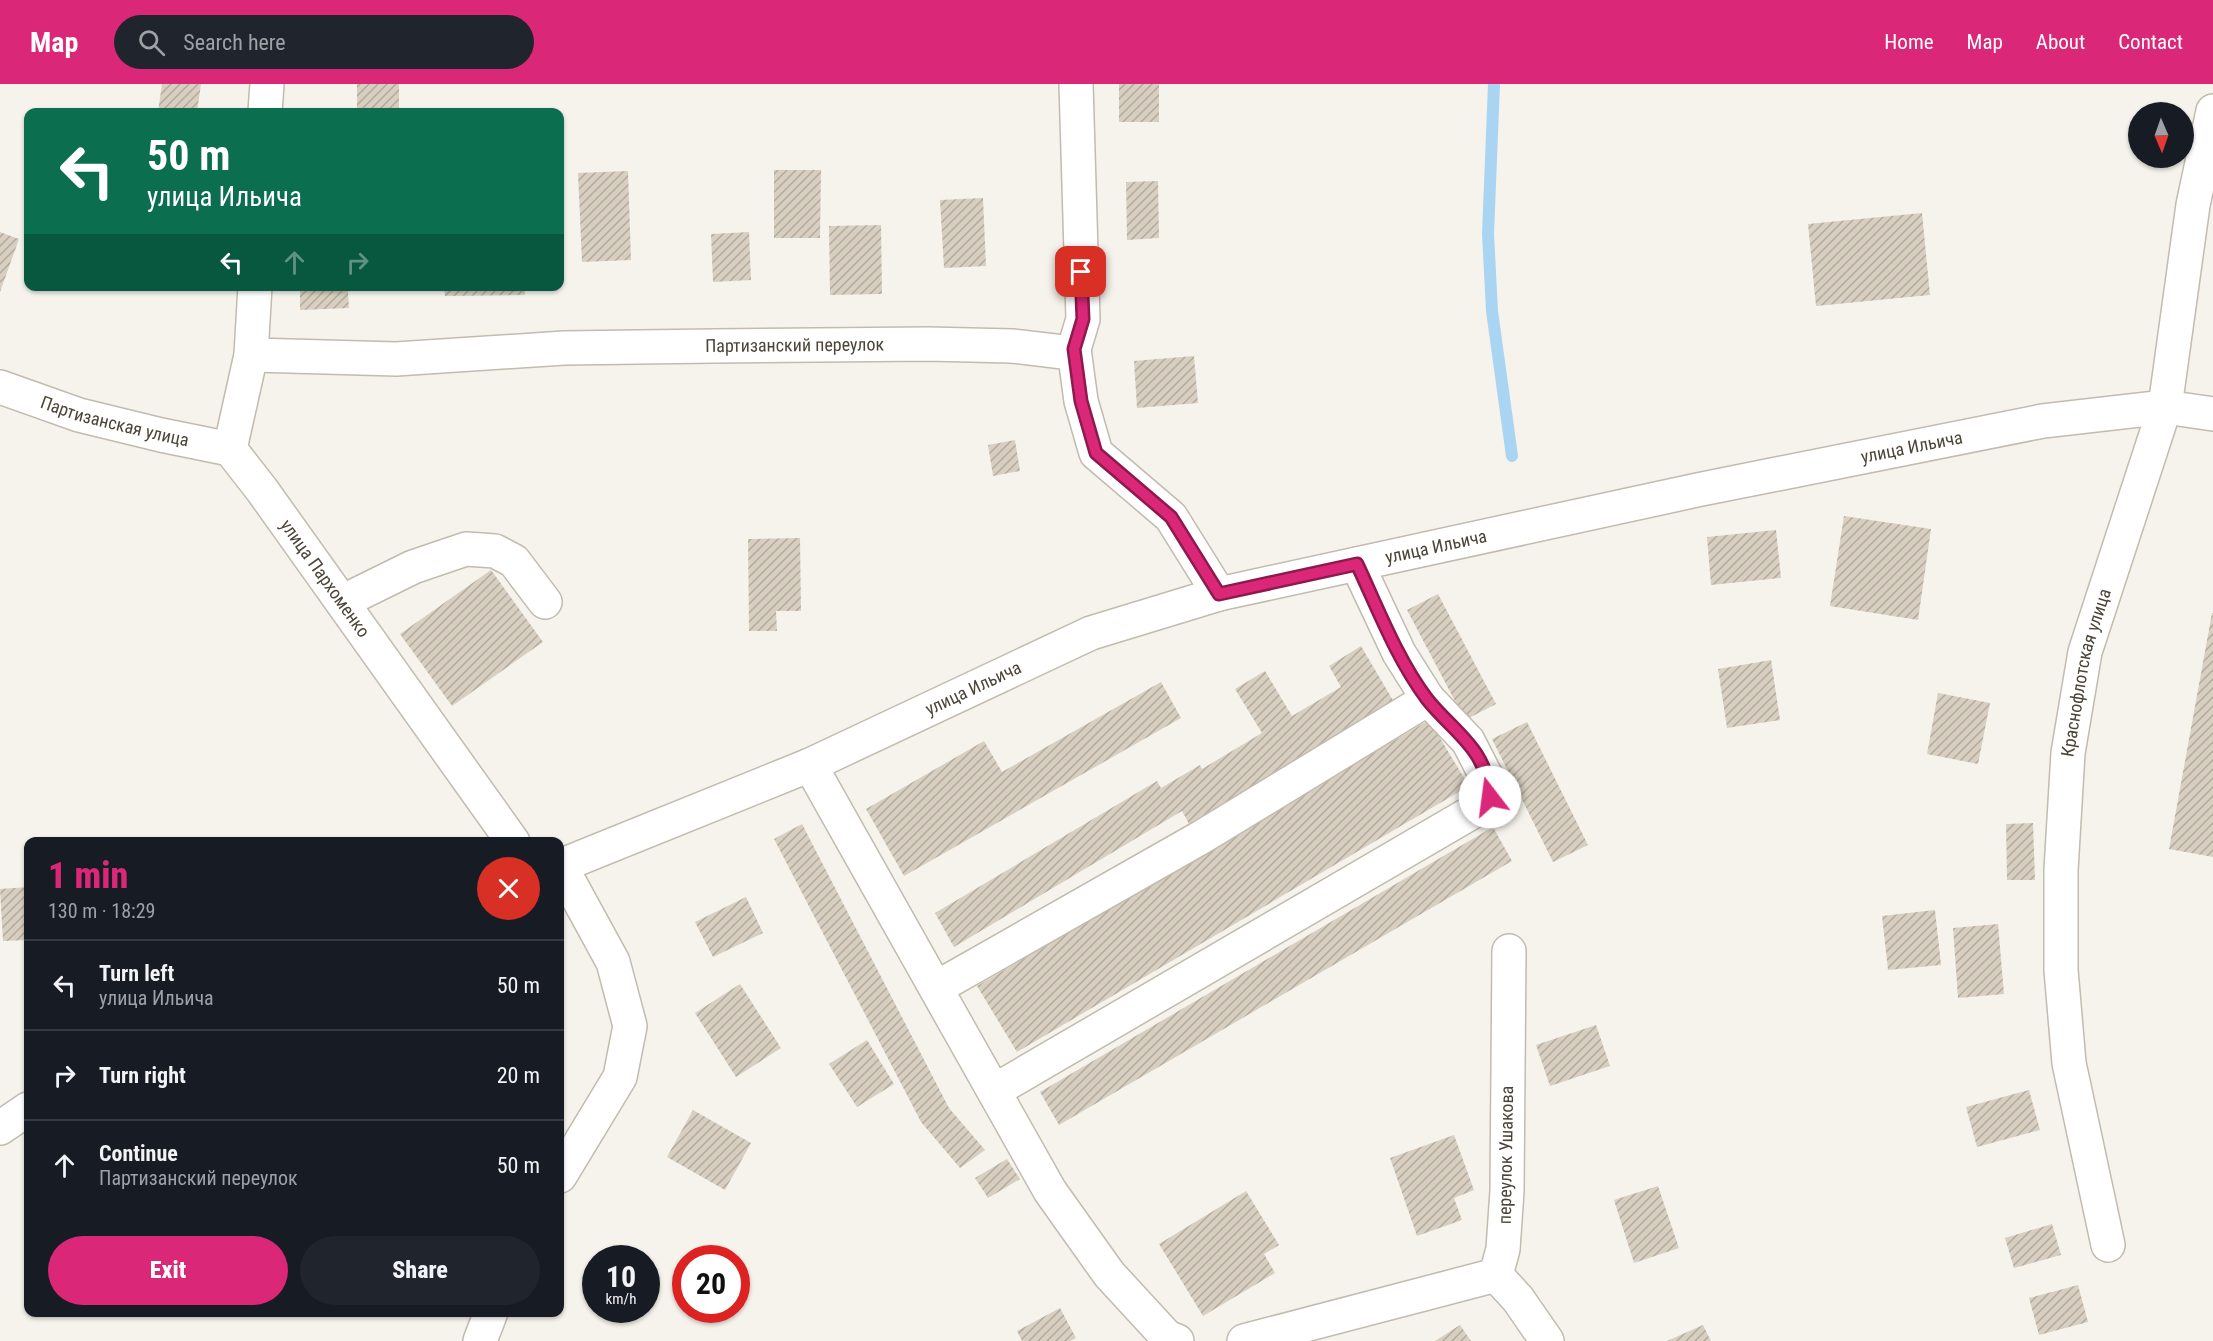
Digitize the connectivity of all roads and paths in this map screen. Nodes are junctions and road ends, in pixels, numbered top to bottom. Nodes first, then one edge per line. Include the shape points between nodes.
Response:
1 (267, 84) edge
2 (1076, 84) edge
3 (265, 108) edge
4 (2213, 111) edge
5 (2203, 207) edge
6 (255, 291) edge
7 (1074, 349) junction
8 (251, 355) junction
9 (0, 387) edge
10 (2165, 407) junction
11 (2213, 414) edge
12 (230, 449) junction
13 (1357, 564) junction
14 (1219, 594) junction
15 (342, 602) junction
16 (544, 602) dead end
17 (1428, 699) junction
18 (810, 765) junction
19 (509, 837) edge
20 (564, 864) edge
21 (564, 873) edge
22 (1509, 951) dead end
23 (936, 988) junction
24 (994, 1091) junction
25 (24, 1112) edge
26 (0, 1128) edge
27 (564, 1169) edge
28 (2109, 1245) dead end
29 (1496, 1275) junction
30 (489, 1317) edge
31 (480, 1341) edge
32 (1177, 1341) edge
33 (1244, 1341) edge
34 (1547, 1341) edge

1 - 3 street
2 - 7 street via 1083,319
4 - 5 street, Краснофлотская улица
5 - 10 street, Краснофлотская улица
6 - 8 street
7 - 8 street, Партизанский переулок via 1063,352 1012,346 762,345 564,348 396,359
7 - 14 street via 1081,401 1096,453 1171,517
8 - 12 street
9 - 12 street, Партизанская улица via 79,414
10 - 11 street, улица Ильича
10 - 13 street, улица Ильича via 2043,421 1697,490
10 - 28 street, Краснофлотская улица via 2085,652 2068,753 2061,870 2061,970 2068,1051
12 - 15 street, улица Пархоменко
13 - 14 street, улица Ильича
13 - 17 street via 1399,653
14 - 18 street, улица Ильича via 1091,633
15 - 16 street via 413,567 466,549 495,551 514,561
15 - 19 street, улица Пархоменко
17 - 23 street via 1200,838
17 - 24 street via 1468,741 1489,782 1490,797 1474,811
18 - 20 street, улица Ильича
18 - 23 street
21 - 27 street via 613,962 630,1026 620,1077
22 - 29 street, переулок Ушакова via 1507,1191 1503,1249
23 - 24 street
24 - 32 street via 1050,1191 1109,1274 1167,1337
25 - 26 street
29 - 33 street
29 - 34 street
30 - 31 street

